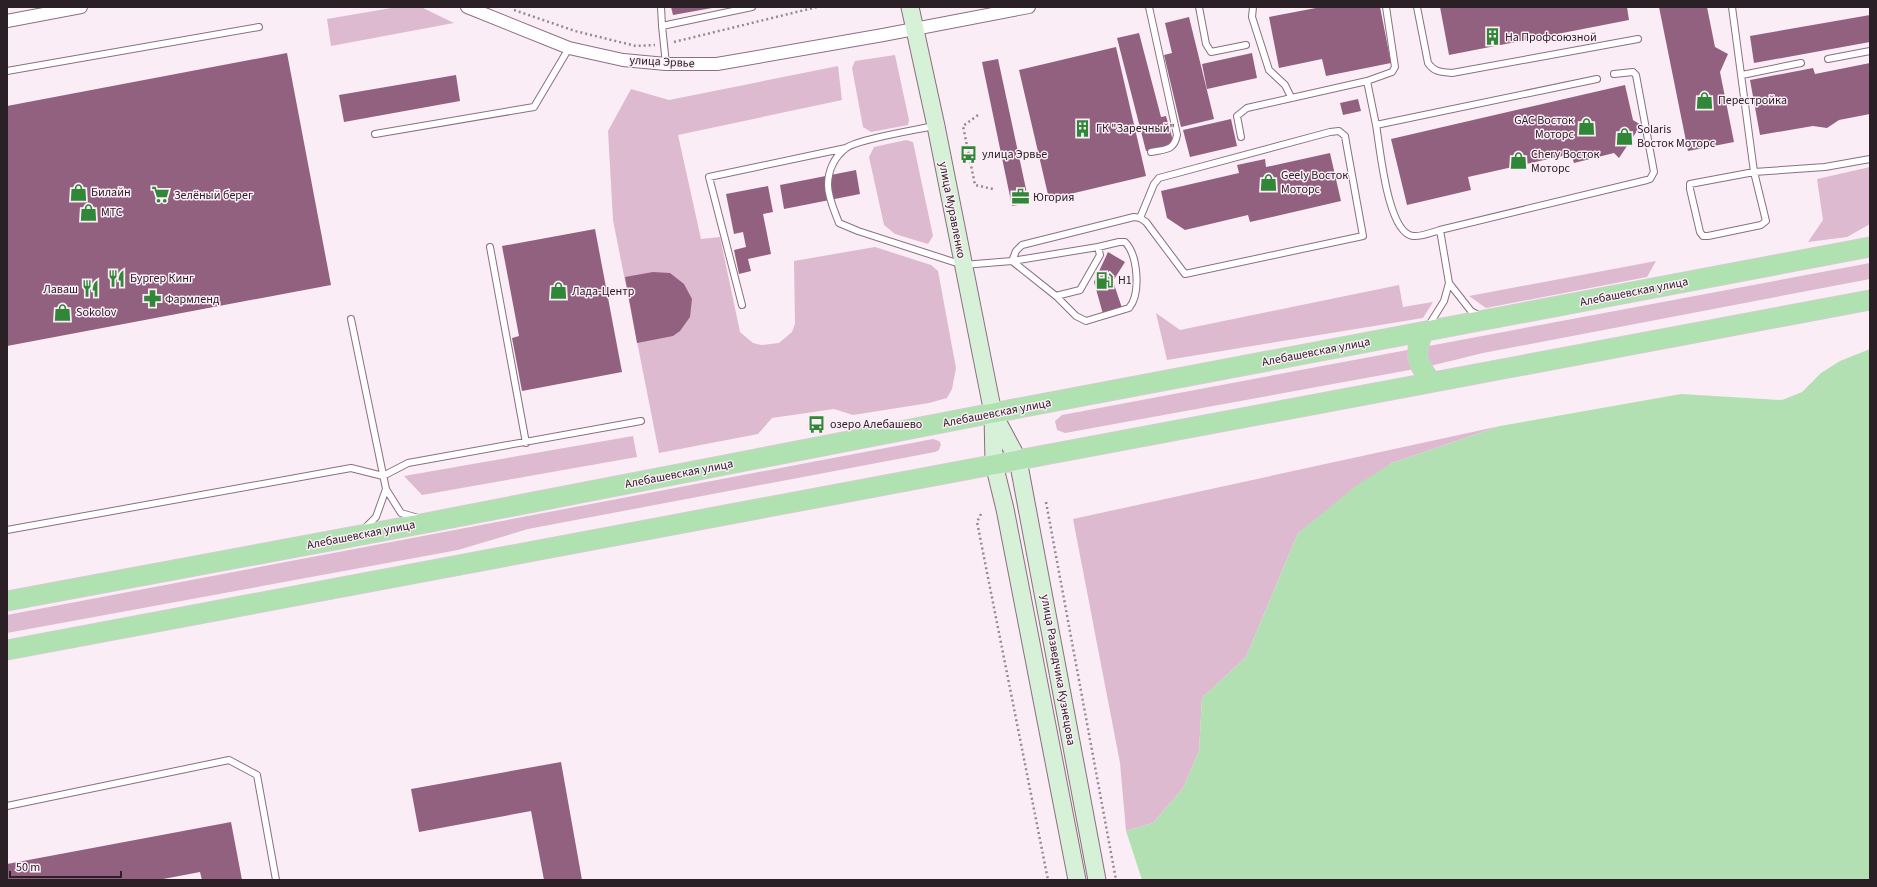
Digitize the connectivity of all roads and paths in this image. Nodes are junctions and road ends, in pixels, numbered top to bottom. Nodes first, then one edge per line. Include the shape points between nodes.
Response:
1 (81, 7) edge
2 (467, 7) edge
3 (660, 7) edge
4 (752, 7) edge
5 (910, 7) edge
6 (1028, 7) edge
7 (1149, 7) edge
8 (1199, 7) edge
9 (1253, 7) edge
10 (1386, 7) edge
11 (1417, 7) edge
12 (1732, 7) edge
13 (481, 10) edge
14 (7, 21) edge
15 (662, 26) junction
16 (259, 27) dead end
17 (916, 29) junction
18 (1638, 39) dead end
19 (1246, 45) dead end
20 (569, 48) junction
21 (1870, 51) edge
22 (1828, 60) dead end
23 (666, 64) junction
24 (1801, 64) dead end
25 (7, 71) edge
26 (1614, 74) dead end
27 (1742, 75) junction
28 (1597, 78) dead end
29 (1367, 81) junction
30 (1291, 97) junction
31 (978, 115) dead end
32 (1376, 125) junction
33 (936, 126) junction
34 (375, 134) dead end
35 (1241, 137) dead end
36 (846, 148) junction
37 (1151, 152) dead end
38 (1870, 159) edge
39 (1754, 172) junction
40 (993, 188) dead end
41 (1140, 218) junction
42 (1440, 230) junction
43 (490, 247) dead end
44 (1098, 247) junction
45 (1870, 247) edge
46 (1012, 261) junction
47 (963, 265) junction
48 (1449, 283) junction
49 (1056, 296) junction
50 (1870, 300) edge
51 (742, 305) dead end
52 (351, 319) dead end
53 (1487, 320) junction
54 (1423, 332) junction
55 (1431, 382) junction
56 (993, 413) junction
57 (641, 420) dead end
58 (526, 443) junction
59 (1018, 460) junction
60 (994, 464) junction
61 (383, 476) junction
62 (386, 489) junction
63 (1046, 502) dead end
64 (981, 514) dead end
65 (431, 522) junction
66 (7, 530) edge
67 (358, 536) junction
68 (7, 601) edge
69 (7, 650) edge
70 (7, 806) edge
71 (276, 880) edge
72 (1048, 880) edge
73 (1077, 880) edge
74 (1096, 880) edge
75 (1116, 880) edge

1 - 14 street
2 - 13 street, улица Эрвье
3 - 15 lane
4 - 15 lane
5 - 17 main road, улица Муравленко
6 - 17 street, улица Эрвье
7 - 37 lane via 1177,135 1176,144 1172,148
8 - 19 lane via 1206,44 1211,52
9 - 30 lane via 1252,17 1268,70 1285,85
10 - 29 lane via 1395,67 1392,72
11 - 18 lane via 1428,63 1433,70 1439,72 1452,73
12 - 27 lane
13 - 20 street, улица Эрвье
15 - 23 lane
16 - 25 lane
17 - 23 street, улица Эрвье via 717,64
17 - 33 main road, улица Муравленко
20 - 23 street, улица Эрвье via 623,60
20 - 34 lane via 534,107
21 - 22 lane
24 - 27 lane
26 - 42 lane via 1628,71 1636,75 1654,172 1650,179
27 - 39 lane
28 - 32 lane
29 - 30 lane
29 - 32 lane
30 - 35 lane via 1241,111 1237,116
31 - 40 path via 963,126 975,185
32 - 42 lane via 1390,206 1396,220 1404,231 1413,236
33 - 36 lane
33 - 47 main road, улица Муравленко
36 - 47 lane via 831,165 828,186 839,223
36 - 51 lane via 708,177
38 - 39 lane via 1825,167
39 - 39 lane via 1690,184 1703,236 1764,224 1765,218
41 - 41 lane via 1146,222 1185,274 1363,236 1345,136 1339,131 1159,178
41 - 46 lane via 1134,217 1022,244
42 - 48 lane
43 - 58 lane
44 - 46 lane
44 - 49 lane via 1100,255 1080,290
44 - 49 lane via 1125,242 1130,247 1138,282 1133,303 1129,308 1086,321 1076,316
45 - 53 main road, Алебашевская улица
46 - 47 lane
46 - 49 lane
47 - 56 main road, улица Муравленко
48 - 53 lane via 1471,311
48 - 54 lane via 1444,301
50 - 55 main road
52 - 61 lane
53 - 54 main road, Алебашевская улица
54 - 55 main road via 1417,348 1417,358
54 - 56 main road, Алебашевская улица
55 - 59 main road
56 - 59 main road, улица Разведчика Кузнецова
56 - 60 main road, улица Разведчика Кузнецова
56 - 65 main road, Алебашевская улица
57 - 58 lane
58 - 61 lane via 408,464
59 - 60 main road
59 - 74 main road, улица Разведчика Кузнецова
60 - 69 main road
60 - 73 main road, улица Разведчика Кузнецова
61 - 62 lane
61 - 66 lane via 351,468
62 - 65 lane via 401,513
62 - 67 lane via 376,517
63 - 75 path
64 - 72 path via 977,522
65 - 67 main road, Алебашевская улица
67 - 68 main road, Алебашевская улица
70 - 71 lane via 229,760 257,775

